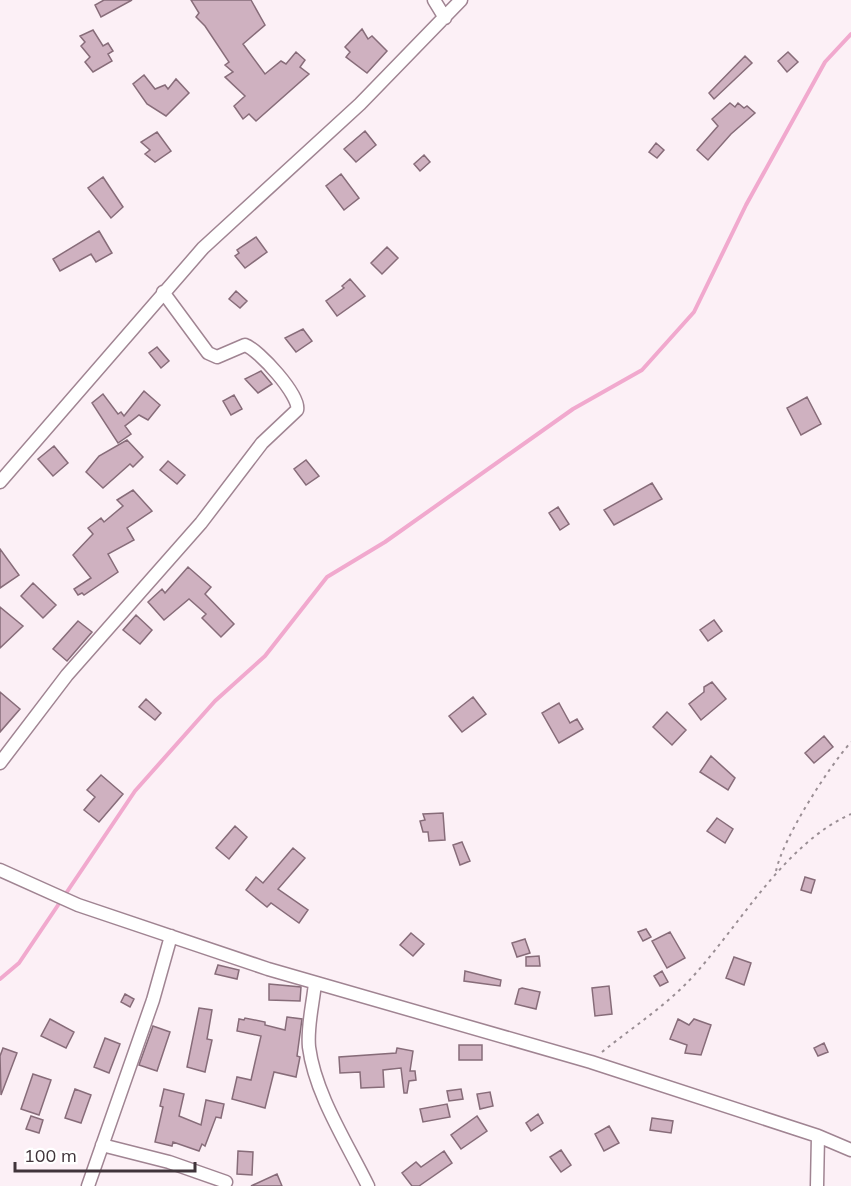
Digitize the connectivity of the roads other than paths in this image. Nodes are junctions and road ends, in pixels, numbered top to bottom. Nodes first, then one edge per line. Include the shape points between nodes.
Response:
1 (434, 0) edge
2 (461, 0) edge
3 (445, 18) junction
4 (163, 291) junction
5 (0, 482) edge
6 (0, 763) edge
7 (0, 870) edge
8 (171, 936) junction
9 (315, 983) junction
10 (818, 1136) junction
11 (102, 1145) junction
12 (851, 1150) edge
13 (226, 1182) dead end
14 (88, 1186) edge
15 (368, 1186) edge
16 (817, 1186) edge

1 - 3 street
2 - 3 street
3 - 4 street via 368,97 260,194
4 - 5 street
4 - 6 street via 208,353 217,357 239,346 250,346 299,405 262,443 185,542 67,675
7 - 8 street via 78,905
8 - 9 street
8 - 11 street
9 - 10 street via 591,1062
9 - 15 street via 309,1047 316,1076
10 - 12 street
10 - 16 street
11 - 13 street
11 - 14 street

